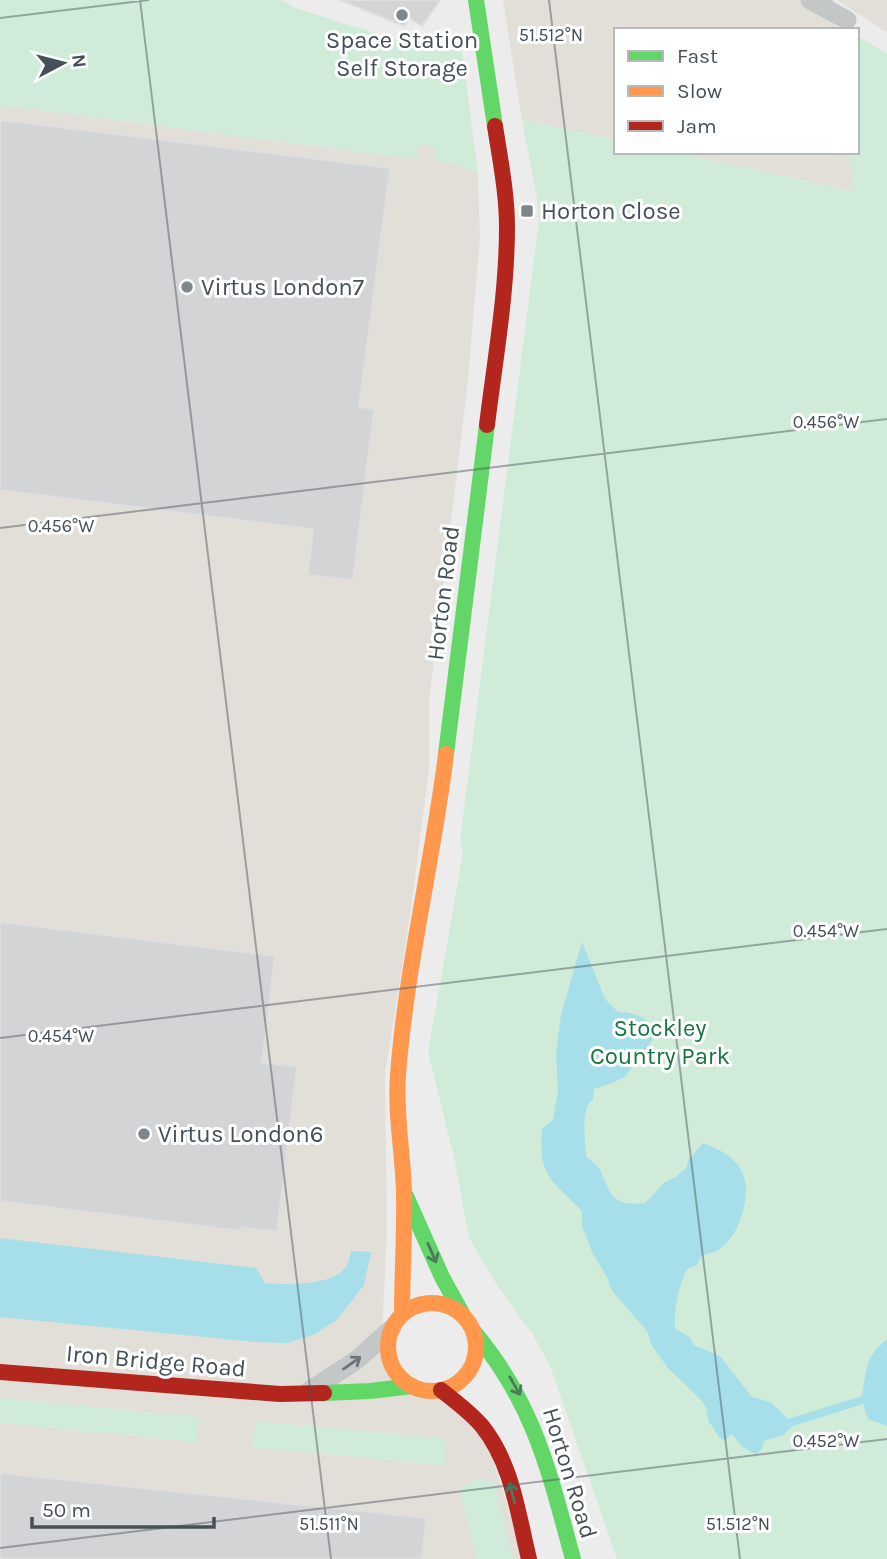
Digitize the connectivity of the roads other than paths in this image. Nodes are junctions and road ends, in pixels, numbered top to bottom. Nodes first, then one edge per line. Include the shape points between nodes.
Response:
1 (476, 0) edge
2 (810, 0) edge
3 (846, 20) dead end
4 (404, 1191) junction
5 (463, 1314) junction
6 (397, 1322) junction
7 (474, 1332) junction
8 (0, 1372) edge
9 (412, 1386) junction
10 (441, 1390) junction
11 (308, 1392) junction
12 (529, 1559) edge
13 (573, 1559) edge

1 - 4 street, Horton Road via 507,229 435,845 403,1025 398,1131
2 - 3 street
4 -> 5 street, Horton Road
4 - 6 street, Horton Road
5 - 6 street via 431,1302 414,1306
5 - 7 street
6 - 9 street via 388,1344 391,1361
11 -> 6 street via 358,1359
7 - 10 street via 476,1349 470,1370 455,1385
7 -> 13 street, Horton Road via 500,1362 523,1400 544,1454
8 - 11 street, Iron Bridge Road via 280,1394
9 - 10 street
9 - 11 street, Iron Bridge Road
12 -> 10 street via 499,1454 488,1434

